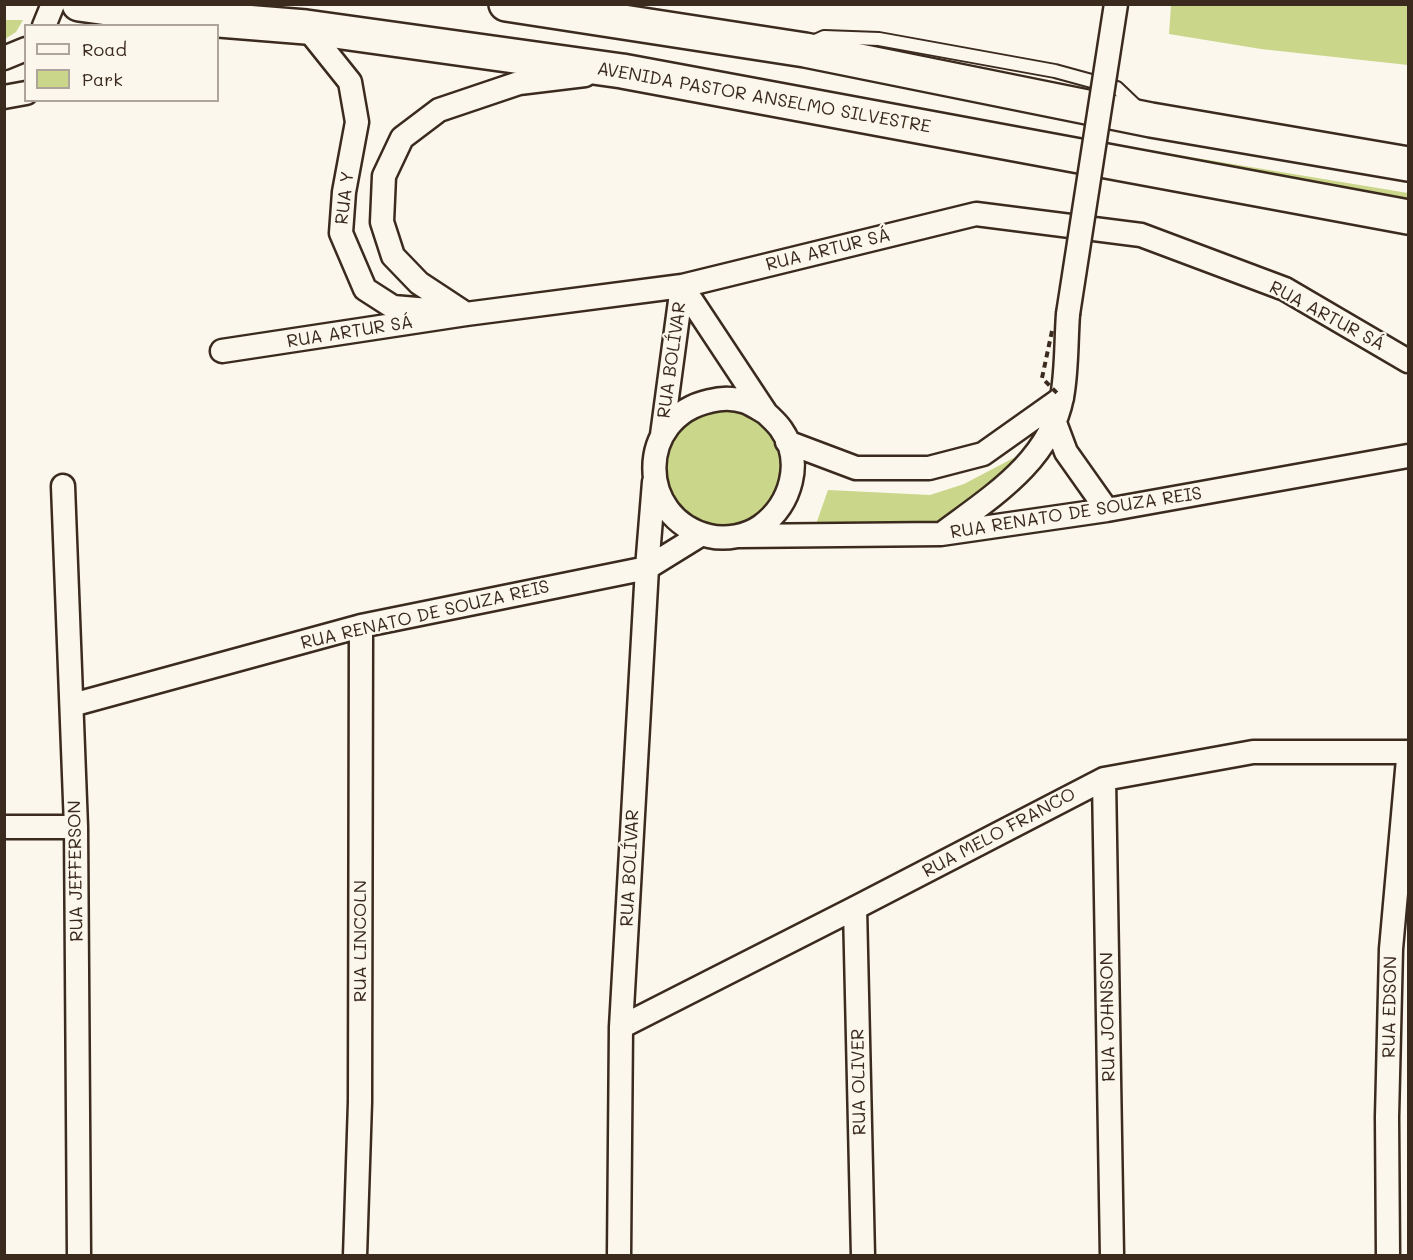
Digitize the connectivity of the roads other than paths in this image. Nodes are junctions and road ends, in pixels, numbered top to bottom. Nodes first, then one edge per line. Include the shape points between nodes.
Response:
1 (53, 4) edge
2 (79, 4) edge
3 (506, 4) edge
4 (1116, 4) edge
5 (109, 18) edge
6 (45, 24) edge
7 (306, 27) junction
8 (24, 50) edge
9 (4, 58) edge
10 (622, 71) junction
11 (24, 93) edge
12 (4, 97) edge
13 (1408, 164) edge
14 (1408, 218) edge
15 (682, 286) junction
16 (466, 314) junction
17 (222, 351) dead end
18 (1408, 361) edge
19 (1062, 398) junction
20 (766, 413) junction
21 (1054, 420) junction
22 (662, 435) junction
23 (787, 442) junction
24 (1408, 456) edge
25 (654, 482) junction
26 (63, 486) dead end
27 (1107, 510) junction
28 (702, 534) junction
29 (941, 534) junction
30 (740, 536) junction
31 (647, 568) junction
32 (361, 626) junction
33 (72, 705) junction
34 (1408, 752) edge
35 (1408, 759) edge
36 (1104, 779) junction
37 (4, 827) edge
38 (76, 827) junction
39 (855, 908) junction
40 (621, 1027) junction
41 (80, 1256) edge
42 (355, 1256) edge
43 (619, 1256) edge
44 (863, 1256) edge
45 (1112, 1256) edge
46 (1388, 1256) edge

1 - 6 street
2 - 5 main road, AVENIDA PASTOR ANSELMO SILVESTRE
3 - 13 main road via 805,50 1151,120
4 - 19 street, bridge via 1068,314
5 - 7 main road, AVENIDA PASTOR ANSELMO SILVESTRE
7 - 10 main road, AVENIDA PASTOR ANSELMO SILVESTRE
7 - 16 street, RUA Y via 350,82 357,122 341,233 365,289 393,308
8 - 9 street
10 - 14 main road, AVENIDA PASTOR ANSELMO SILVESTRE
10 - 16 street, RUA Y via 519,83 440,110 402,138 384,176 382,222 393,256 418,283
11 - 12 street
15 - 16 street, RUA ARTUR SÁ
15 - 18 street, RUA ARTUR SÁ via 976,213 1141,235 1285,289
15 - 20 street
15 - 22 street, RUA BOLÍVAR
16 - 17 street, RUA ARTUR SÁ
19 - 21 street
19 - 23 street via 983,454 929,468 856,468
20 - 22 street via 745,402 721,398 697,403 677,416
20 - 23 street
21 - 27 street via 1066,452
21 - 29 street via 1046,442 1008,485
22 - 25 street via 654,458
23 - 30 street via 793,472 788,494 777,513
24 - 27 street, RUA RENATO DE SOUZA REIS
25 - 28 street via 663,504 677,521
25 - 31 street, RUA BOLÍVAR
26 - 33 street, RUA JEFFERSON
27 - 29 street, RUA RENATO DE SOUZA REIS
28 - 30 street via 717,538
28 - 31 street, RUA RENATO DE SOUZA REIS
29 - 30 street, RUA RENATO DE SOUZA REIS
31 - 32 street, RUA RENATO DE SOUZA REIS
31 - 40 street, RUA BOLÍVAR
32 - 33 street, RUA RENATO DE SOUZA REIS
32 - 42 street, RUA LINCOLN via 360,1102
33 - 38 street, RUA JEFFERSON
34 - 36 street, RUA MELO FRANCO via 1253,752
35 - 46 street, RUA EDSON via 1391,949
36 - 39 street, RUA MELO FRANCO
36 - 45 street, RUA JOHNSON
37 - 38 street
38 - 41 street, RUA JEFFERSON
39 - 40 street, RUA MELO FRANCO
39 - 44 street, RUA OLIVER
40 - 43 street, RUA BOLÍVAR

